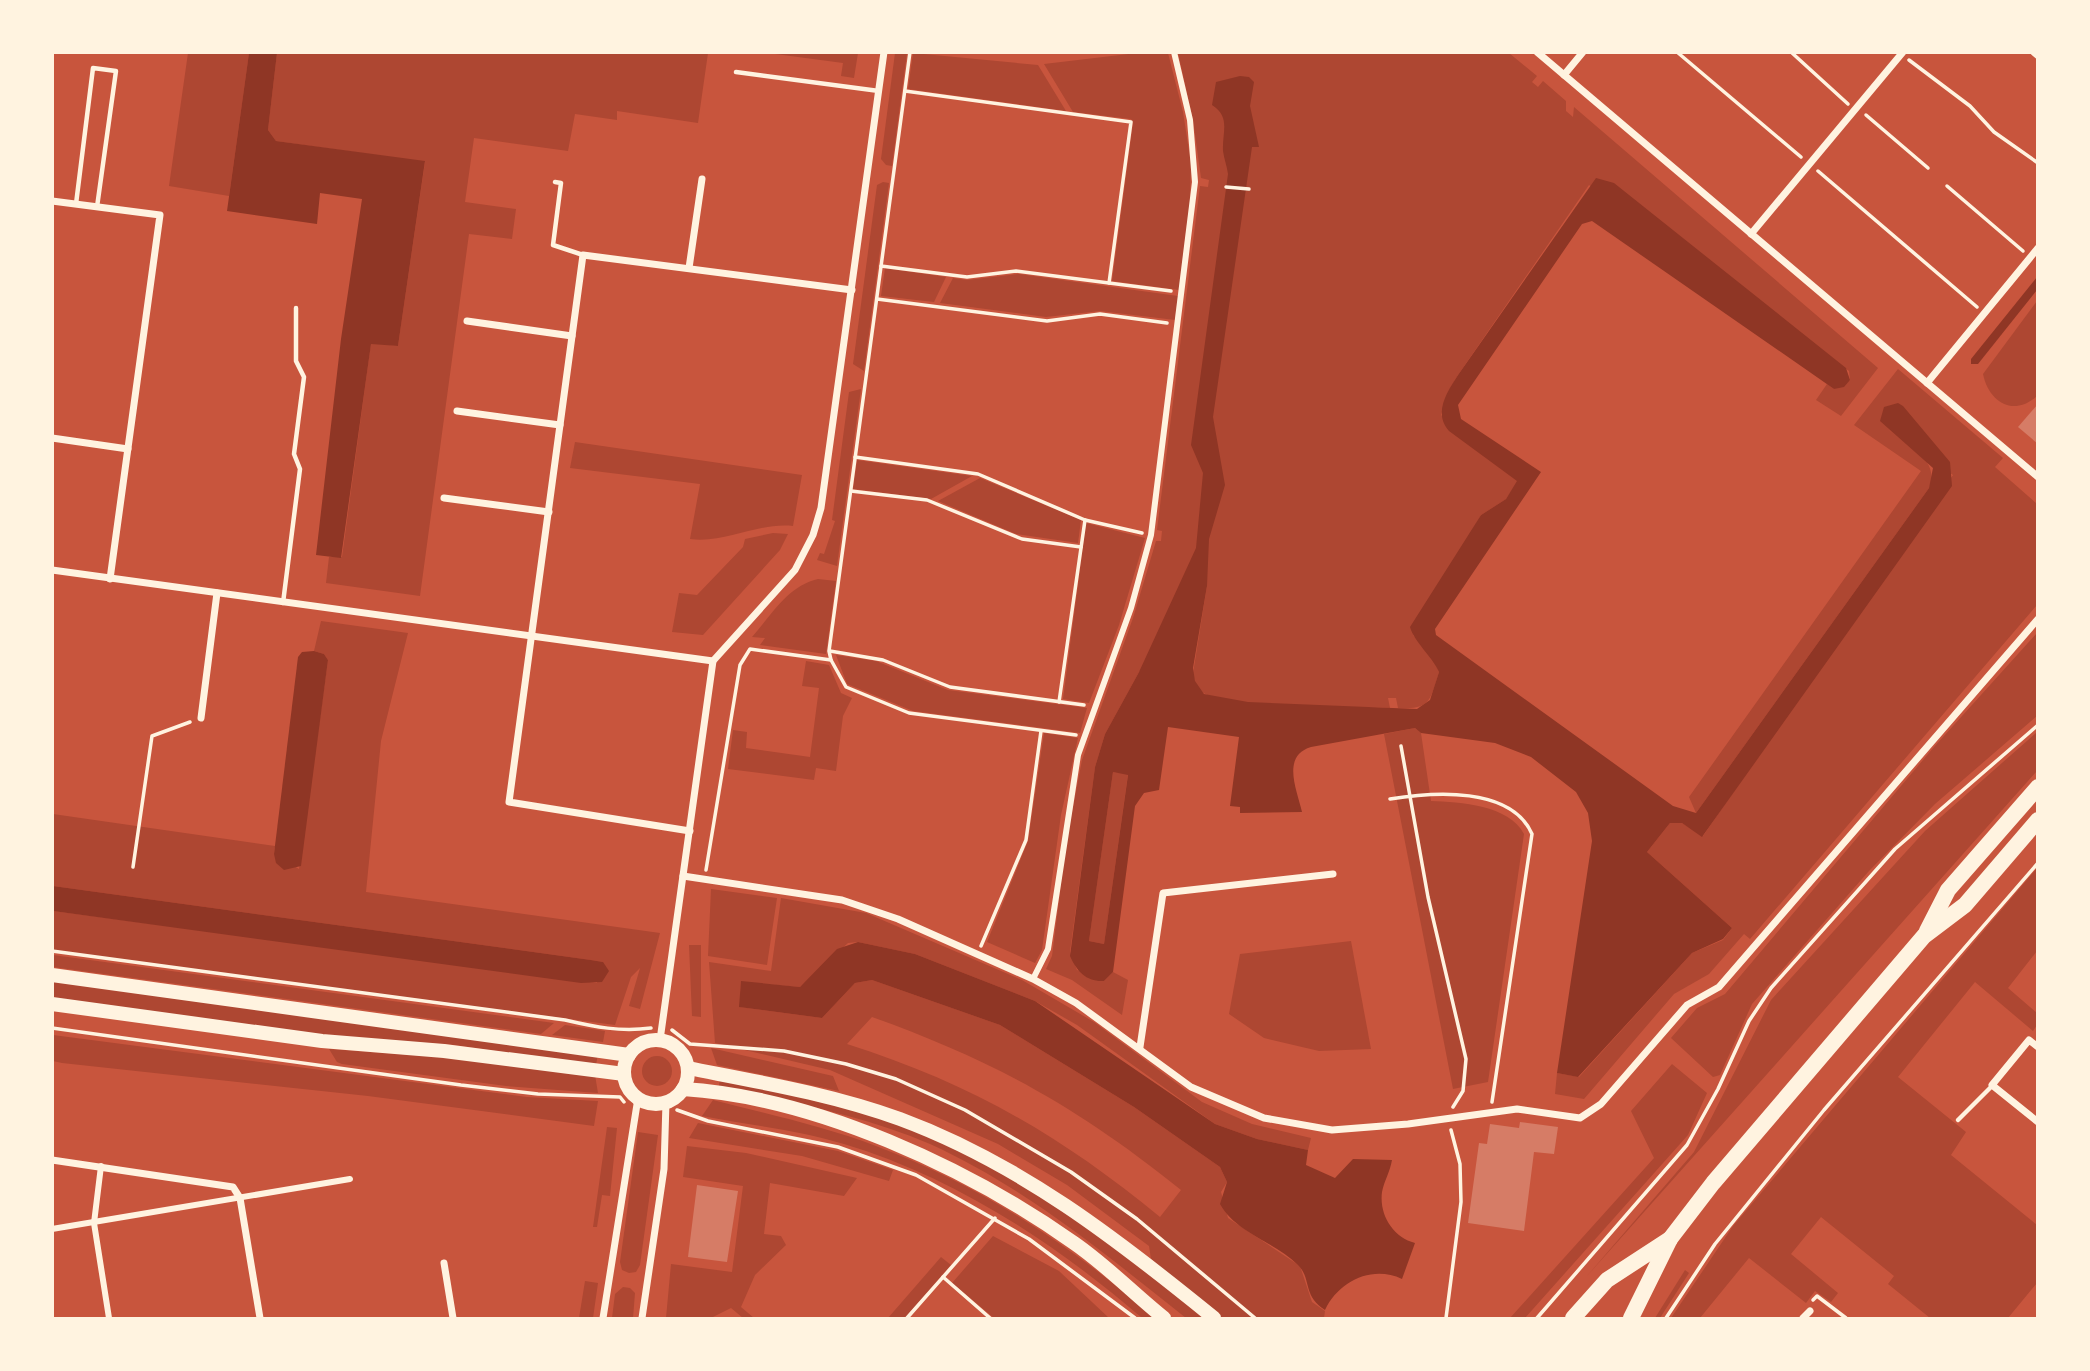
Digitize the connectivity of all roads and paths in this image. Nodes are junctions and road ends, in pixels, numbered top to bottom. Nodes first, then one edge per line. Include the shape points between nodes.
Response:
1 (884, 52) edge
2 (1174, 52) edge
3 (1538, 52) edge
4 (1583, 52) edge
5 (1677, 52) edge
6 (2031, 52) edge
7 (1902, 53) edge
8 (2038, 58) edge
9 (736, 72) dead end
10 (1564, 75) junction
11 (1711, 81) dead end
12 (878, 91) junction
13 (905, 91) dead end
14 (2038, 163) edge
15 (702, 178) dead end
16 (555, 182) dead end
17 (1947, 186) dead end
18 (1226, 187) dead end
19 (1250, 189) dead end
20 (52, 201) edge
21 (76, 204) junction
22 (97, 208) junction
23 (1751, 234) junction
24 (1894, 235) dead end
25 (2038, 248) edge
26 (583, 255) junction
27 (2030, 257) junction
28 (881, 266) dead end
29 (689, 268) junction
30 (1109, 283) junction
31 (852, 290) junction
32 (1183, 293) junction
33 (877, 299) dead end
34 (296, 308) dead end
35 (1984, 313) junction
36 (467, 321) dead end
37 (1180, 324) junction
38 (572, 336) junction
39 (1927, 383) junction
40 (457, 411) dead end
41 (560, 425) junction
42 (52, 439) edge
43 (128, 449) junction
44 (855, 457) dead end
45 (2038, 477) edge
46 (850, 491) dead end
47 (444, 498) dead end
48 (548, 512) junction
49 (1085, 520) junction
50 (1151, 535) junction
51 (1081, 547) junction
52 (52, 570) edge
53 (110, 579) junction
54 (217, 593) junction
55 (283, 603) junction
56 (2038, 619) edge
57 (532, 637) junction
58 (829, 651) dead end
59 (831, 660) dead end
60 (713, 661) junction
61 (1059, 702) junction
62 (1093, 706) junction
63 (201, 718) joint
64 (2038, 725) edge
65 (1041, 730) junction
66 (1083, 737) junction
67 (1401, 746) dead end
68 (2038, 787) edge
69 (1411, 795) junction
70 (1390, 799) dead end
71 (2038, 820) edge
72 (690, 831) junction
73 (2038, 863) edge
74 (133, 867) dead end
75 (1333, 874) dead end
76 (683, 876) junction
77 (1924, 936) junction
78 (52, 951) edge
79 (978, 953) junction
80 (52, 975) edge
81 (1033, 979) junction
82 (52, 1004) edge
83 (52, 1028) edge
84 (637, 1032) dead end
85 (660, 1040) junction
86 (1140, 1047) junction
87 (2038, 1047) edge
88 (629, 1055) junction
89 (688, 1068) junction
90 (625, 1074) junction
91 (1992, 1085) junction
92 (683, 1089) junction
93 (620, 1097) dead end
94 (638, 1098) junction
95 (673, 1105) junction
96 (1490, 1112) junction
97 (1447, 1116) junction
98 (1958, 1120) dead end
99 (2038, 1122) edge
100 (52, 1160) edge
101 (100, 1166) junction
102 (350, 1179) dead end
103 (240, 1198) junction
104 (995, 1218) junction
105 (94, 1223) junction
106 (52, 1230) edge
107 (1670, 1239) junction
108 (444, 1263) dead end
109 (943, 1277) junction
110 (1810, 1311) joint
111 (109, 1318) edge
112 (260, 1318) edge
113 (453, 1318) edge
114 (603, 1318) edge
115 (642, 1318) edge
116 (907, 1318) edge
117 (990, 1318) edge
118 (1135, 1318) edge
119 (1164, 1318) edge
120 (1214, 1318) edge
121 (1446, 1318) edge
122 (1537, 1318) edge
123 (1573, 1318) edge
124 (1631, 1318) edge
125 (1666, 1318) edge
126 (1803, 1318) edge
127 (1846, 1318) edge

1 - 12 street
2 - 32 street via 1195,159
3 - 10 street
4 - 10 street
5 - 11 path
6 - 8 path
7 - 14 path via 1970,106 1994,132
7 - 23 street
9 - 12 lane
10 - 23 street
12 - 31 street
13 - 30 path via 1131,122
15 - 29 street
16 - 26 lane via 561,183 553,245
17 - 27 path
18 - 19 path
20 - 21 street
21 - 22 street
21 - 22 lane via 93,68 116,71
22 - 43 street via 160,215
23 - 39 street
24 - 35 path
25 - 27 street
26 - 29 street
26 - 38 street
27 - 35 street
28 - 30 path via 967,277 1016,271
29 - 31 street
30 - 32 path
31 - 60 street via 825,486 813,535 795,570
32 - 37 street
33 - 37 path via 1047,321 1100,314
34 - 55 lane via 296,361 304,377 294,454 300,469
35 - 39 street
36 - 38 street
37 - 50 street
38 - 41 street
39 - 45 street
40 - 41 street
41 - 48 street
42 - 43 street
43 - 53 street
44 - 49 path via 978,474
46 - 51 path via 928,500 1022,539
47 - 48 street
48 - 57 street
49 - 50 path
49 - 51 path
50 - 62 street via 1131,608
51 - 61 path
52 - 53 street
53 - 54 street
54 - 55 street
54 - 63 street
55 - 57 street
56 - 96 street via 1720,987 1687,1005 1601,1104 1580,1118 1517,1109
57 - 60 street
57 - 72 street via 509,802
58 - 61 path via 883,660 950,687
59 - 65 path via 846,687 909,713
60 - 72 street
61 - 62 path
62 - 66 street
63 - 74 path via 152,736
64 - 122 path via 1895,849 1771,988 1749,1021 1687,1145
65 - 66 path
65 - 79 path via 1026,840
66 - 81 street via 1066,812 1048,949
67 - 69 path
68 - 77 main road via 1948,890
69 - 70 path
69 - 96 path via 1486,798 1525,819 1532,834
69 - 97 path via 1428,897 1466,1059 1463,1091
71 - 77 main road via 1965,905
72 - 76 street
73 - 125 path via 1723,1233
75 - 86 street via 1164,893
76 - 79 street via 854,902
76 - 85 street
77 - 107 main road
78 - 84 path
79 - 81 street
80 - 88 main road
81 - 86 street
82 - 90 main road via 332,1042
83 - 93 path via 499,1090
85 - 88 main road via 642,1043
85 - 89 main road via 679,1049
86 - 97 street via 1191,1087 1264,1118 1332,1130
87 - 91 street via 2029,1040
88 - 90 main road
89 - 92 main road
89 - 120 main road via 796,1088 900,1119 999,1163 1093,1222
90 - 94 main road
91 - 98 lane
91 - 99 street
92 - 95 main road
92 - 119 main road via 823,1118 986,1185 1077,1245
94 - 95 main road
94 - 114 street
95 - 104 path via 708,1121 861,1154 916,1175
95 - 115 street
96 - 97 street
97 - 121 path via 1460,1164 1461,1202
100 - 101 street
101 - 103 street via 229,1184
101 - 105 street
102 - 103 street
103 - 105 street
103 - 112 street
104 - 109 path
104 - 118 path via 1063,1262
105 - 106 street
105 - 111 street
107 - 123 main road via 1607,1280
107 - 124 main road
108 - 113 street
109 - 116 path
109 - 117 path
110 - 126 street
110 - 127 path via 1817,1296

